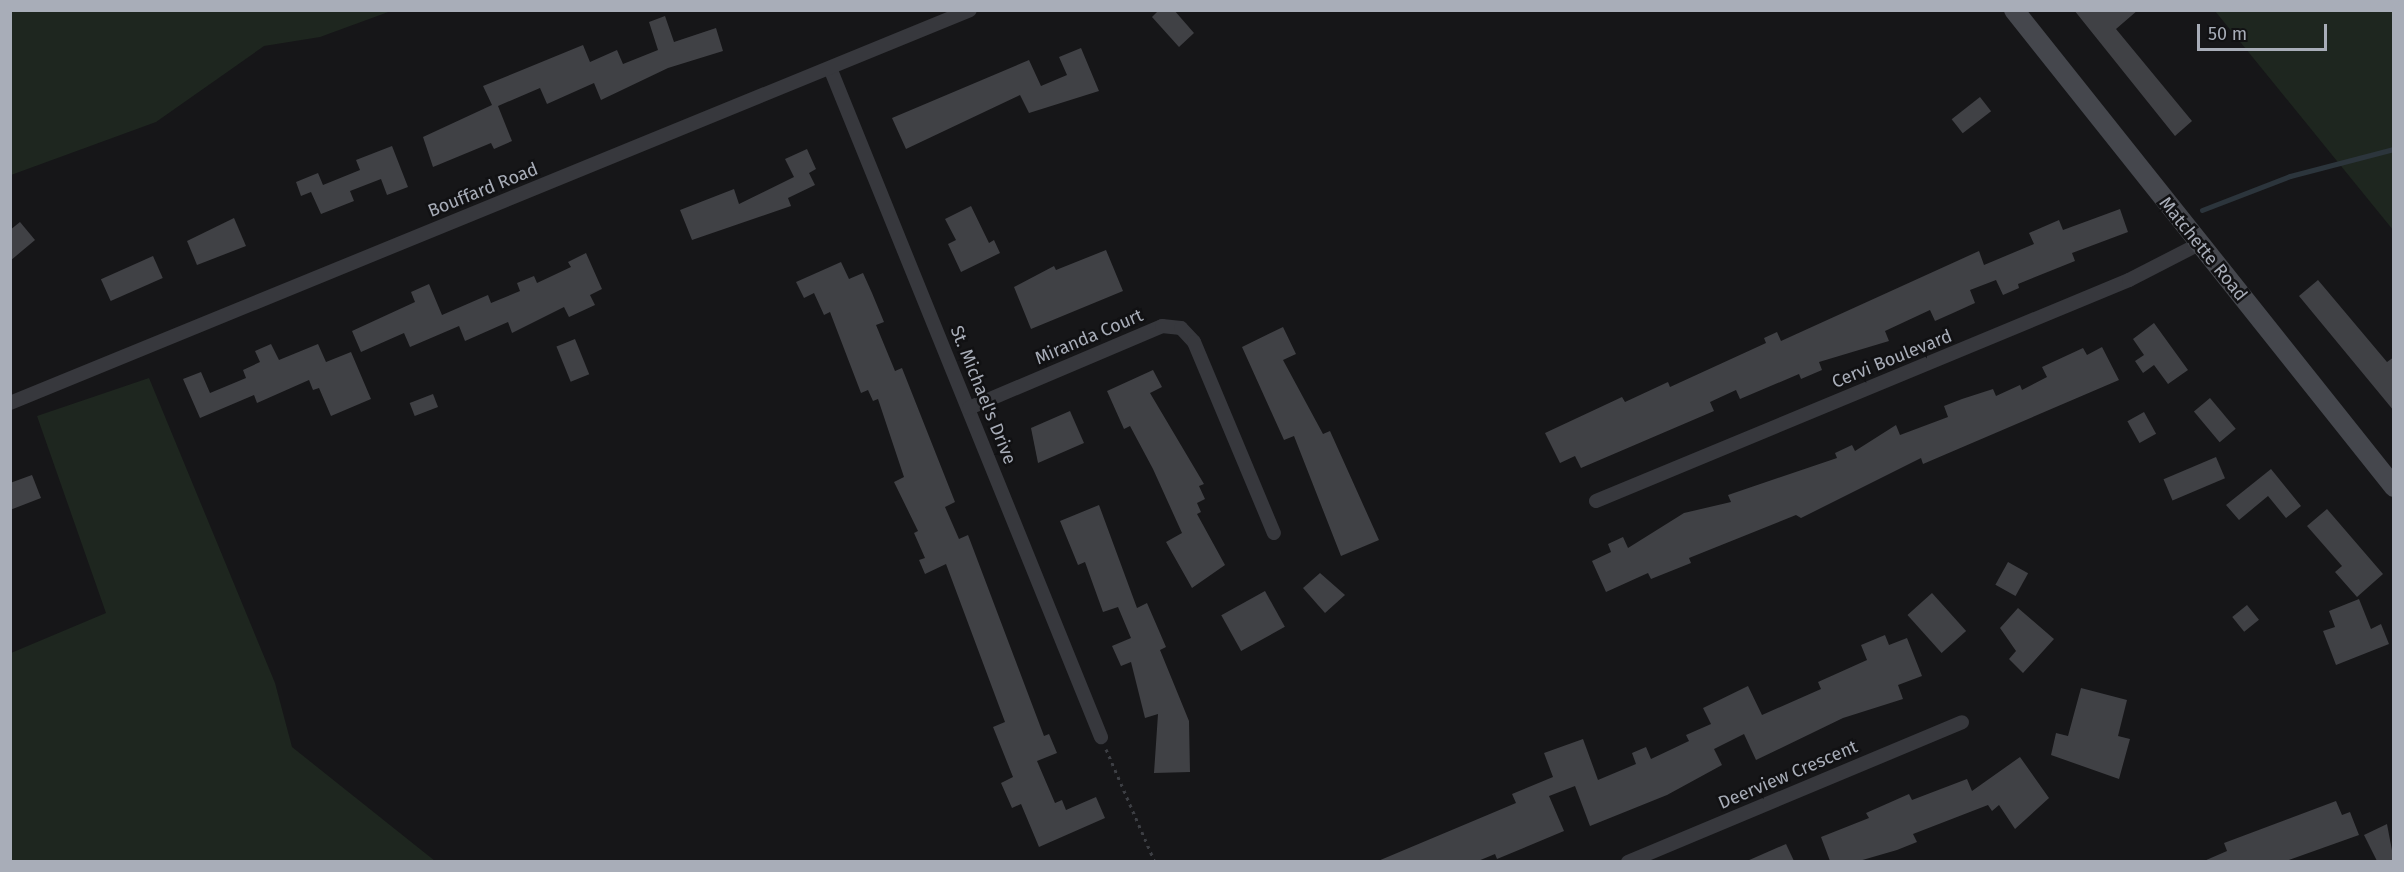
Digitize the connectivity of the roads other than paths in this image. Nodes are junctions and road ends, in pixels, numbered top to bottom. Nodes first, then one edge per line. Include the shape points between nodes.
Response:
1 (970, 10) edge
2 (2014, 10) edge
3 (830, 68) junction
4 (2199, 244) junction
5 (10, 404) edge
6 (969, 408) junction
7 (2394, 487) edge
8 (1596, 501) dead end
9 (1274, 533) dead end
10 (1962, 722) dead end
11 (1101, 737) road end
12 (1628, 861) edge

1 - 3 street, Bouffard Road
2 - 4 street, Matchette Road
3 - 5 street, Bouffard Road
3 - 6 street, St. Michael's Drive
4 - 7 street, Matchette Road
4 - 8 street, Cervi Boulevard via 2129,280
6 - 9 street, Miranda Court via 1162,326 1181,328 1194,342
6 - 11 street, St. Michael's Drive
10 - 12 street, Deerview Crescent

